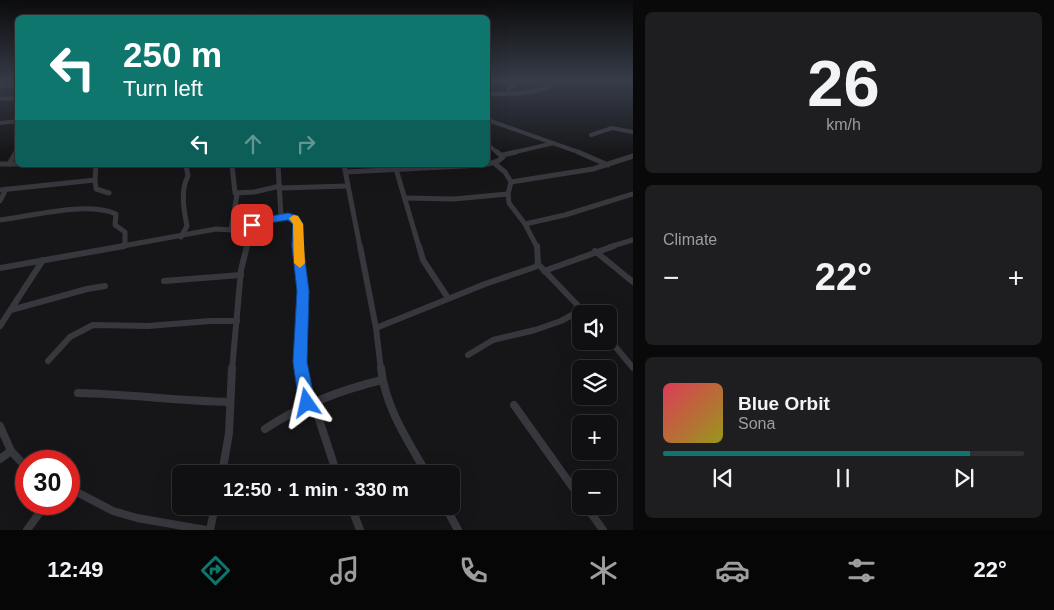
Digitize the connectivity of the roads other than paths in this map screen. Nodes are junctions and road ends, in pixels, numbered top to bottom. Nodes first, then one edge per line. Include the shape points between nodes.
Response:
1 (15, 120) edge
2 (490, 121) edge
3 (0, 122) edge
4 (633, 132) edge
5 (591, 135) dead end
6 (554, 143) junction
7 (490, 146) edge
8 (15, 154) edge
9 (503, 155) junction
10 (633, 156) edge
11 (494, 163) junction
12 (0, 164) edge
13 (9, 164) junction
14 (15, 164) edge
15 (490, 164) edge
16 (608, 164) junction
17 (96, 167) edge
18 (186, 167) edge
19 (232, 167) edge
20 (278, 167) edge
21 (345, 167) edge
22 (440, 167) edge
23 (396, 169) junction
24 (346, 172) junction
25 (94, 180) junction
26 (511, 182) junction
27 (347, 186) junction
28 (280, 187) junction
29 (6, 189) junction
30 (0, 190) edge
31 (110, 193) dead end
32 (237, 194) junction
33 (508, 194) junction
34 (633, 194) edge
35 (405, 198) junction
36 (0, 201) edge
37 (281, 216) junction
38 (0, 220) edge
39 (525, 224) junction
40 (231, 230) junction
41 (249, 231) junction
42 (181, 237) junction
43 (633, 240) edge
44 (125, 245) junction
45 (595, 251) junction
46 (43, 260) junction
47 (538, 264) junction
48 (0, 268) edge
49 (544, 271) junction
50 (240, 275) junction
51 (164, 281) dead end
52 (633, 282) edge
53 (104, 286) dead end
54 (448, 298) junction
55 (577, 305) edge
56 (11, 310) junction
57 (572, 316) edge
58 (237, 321) junction
59 (0, 326) edge
60 (376, 328) junction
61 (617, 349) edge
62 (468, 355) dead end
63 (48, 361) dead end
64 (633, 368) edge
65 (382, 380) junction
66 (78, 393) dead end
67 (230, 402) junction
68 (310, 402) junction
69 (514, 405) dead end
70 (0, 426) edge
71 (265, 429) dead end
72 (11, 451) junction
73 (15, 455) edge
74 (0, 459) edge
75 (224, 465) edge
76 (334, 465) edge
77 (421, 465) edge
78 (572, 486) edge
79 (80, 494) edge
80 (38, 515) edge
81 (213, 515) edge
82 (354, 515) edge
83 (449, 515) edge
84 (592, 515) edge
85 (27, 530) edge
86 (206, 530) edge
87 (210, 530) edge
88 (360, 530) edge
89 (458, 530) edge
90 (603, 530) edge

1 - 3 street
2 - 6 street
4 - 5 street via 612,128
6 - 9 street
6 - 16 street
7 - 9 street
8 - 13 street
9 - 11 street
10 - 16 street
11 - 15 street
11 - 26 street
12 - 13 street
13 - 14 street
16 - 26 street
17 - 25 street
18 - 42 street via 186,226
19 - 32 street via 234,192
20 - 28 street
21 - 24 street
22 - 23 street
23 - 24 street
23 - 35 street
24 - 27 street
25 - 29 street
25 - 31 street via 96,188
26 - 33 street
27 - 28 street
27 - 60 street
28 - 32 street
28 - 37 street
29 - 30 street
29 - 36 street
32 - 40 street
33 - 35 street via 454,199
33 - 39 street via 511,208
34 - 39 street
35 - 54 street via 423,260
37 - 41 street via 256,222
37 - 68 street via 294,218 298,224 303,291 300,362
38 - 44 street via 91,209 111,211 116,214 115,225 125,232
39 - 47 street via 538,248
40 - 41 street
40 - 42 street via 216,229
41 - 50 street
42 - 44 street
43 - 45 street
44 - 46 street
45 - 49 street
45 - 52 street
46 - 48 street
46 - 56 street
47 - 49 street
47 - 54 street
49 - 55 street
50 - 51 street
50 - 58 street
53 - 56 street
54 - 60 street
56 - 59 street
57 - 62 street via 535,330 493,340
58 - 63 street via 148,326 94,325 70,337
58 - 67 street
60 - 65 street
61 - 64 street
65 - 68 street
65 - 77 street via 398,423
66 - 67 street
67 - 75 street
68 - 71 street
68 - 76 street
69 - 78 street
70 - 72 street
72 - 73 street
72 - 74 street
79 - 86 street via 113,511 137,518
80 - 85 street
81 - 87 street
82 - 88 street
83 - 89 street
84 - 90 street

